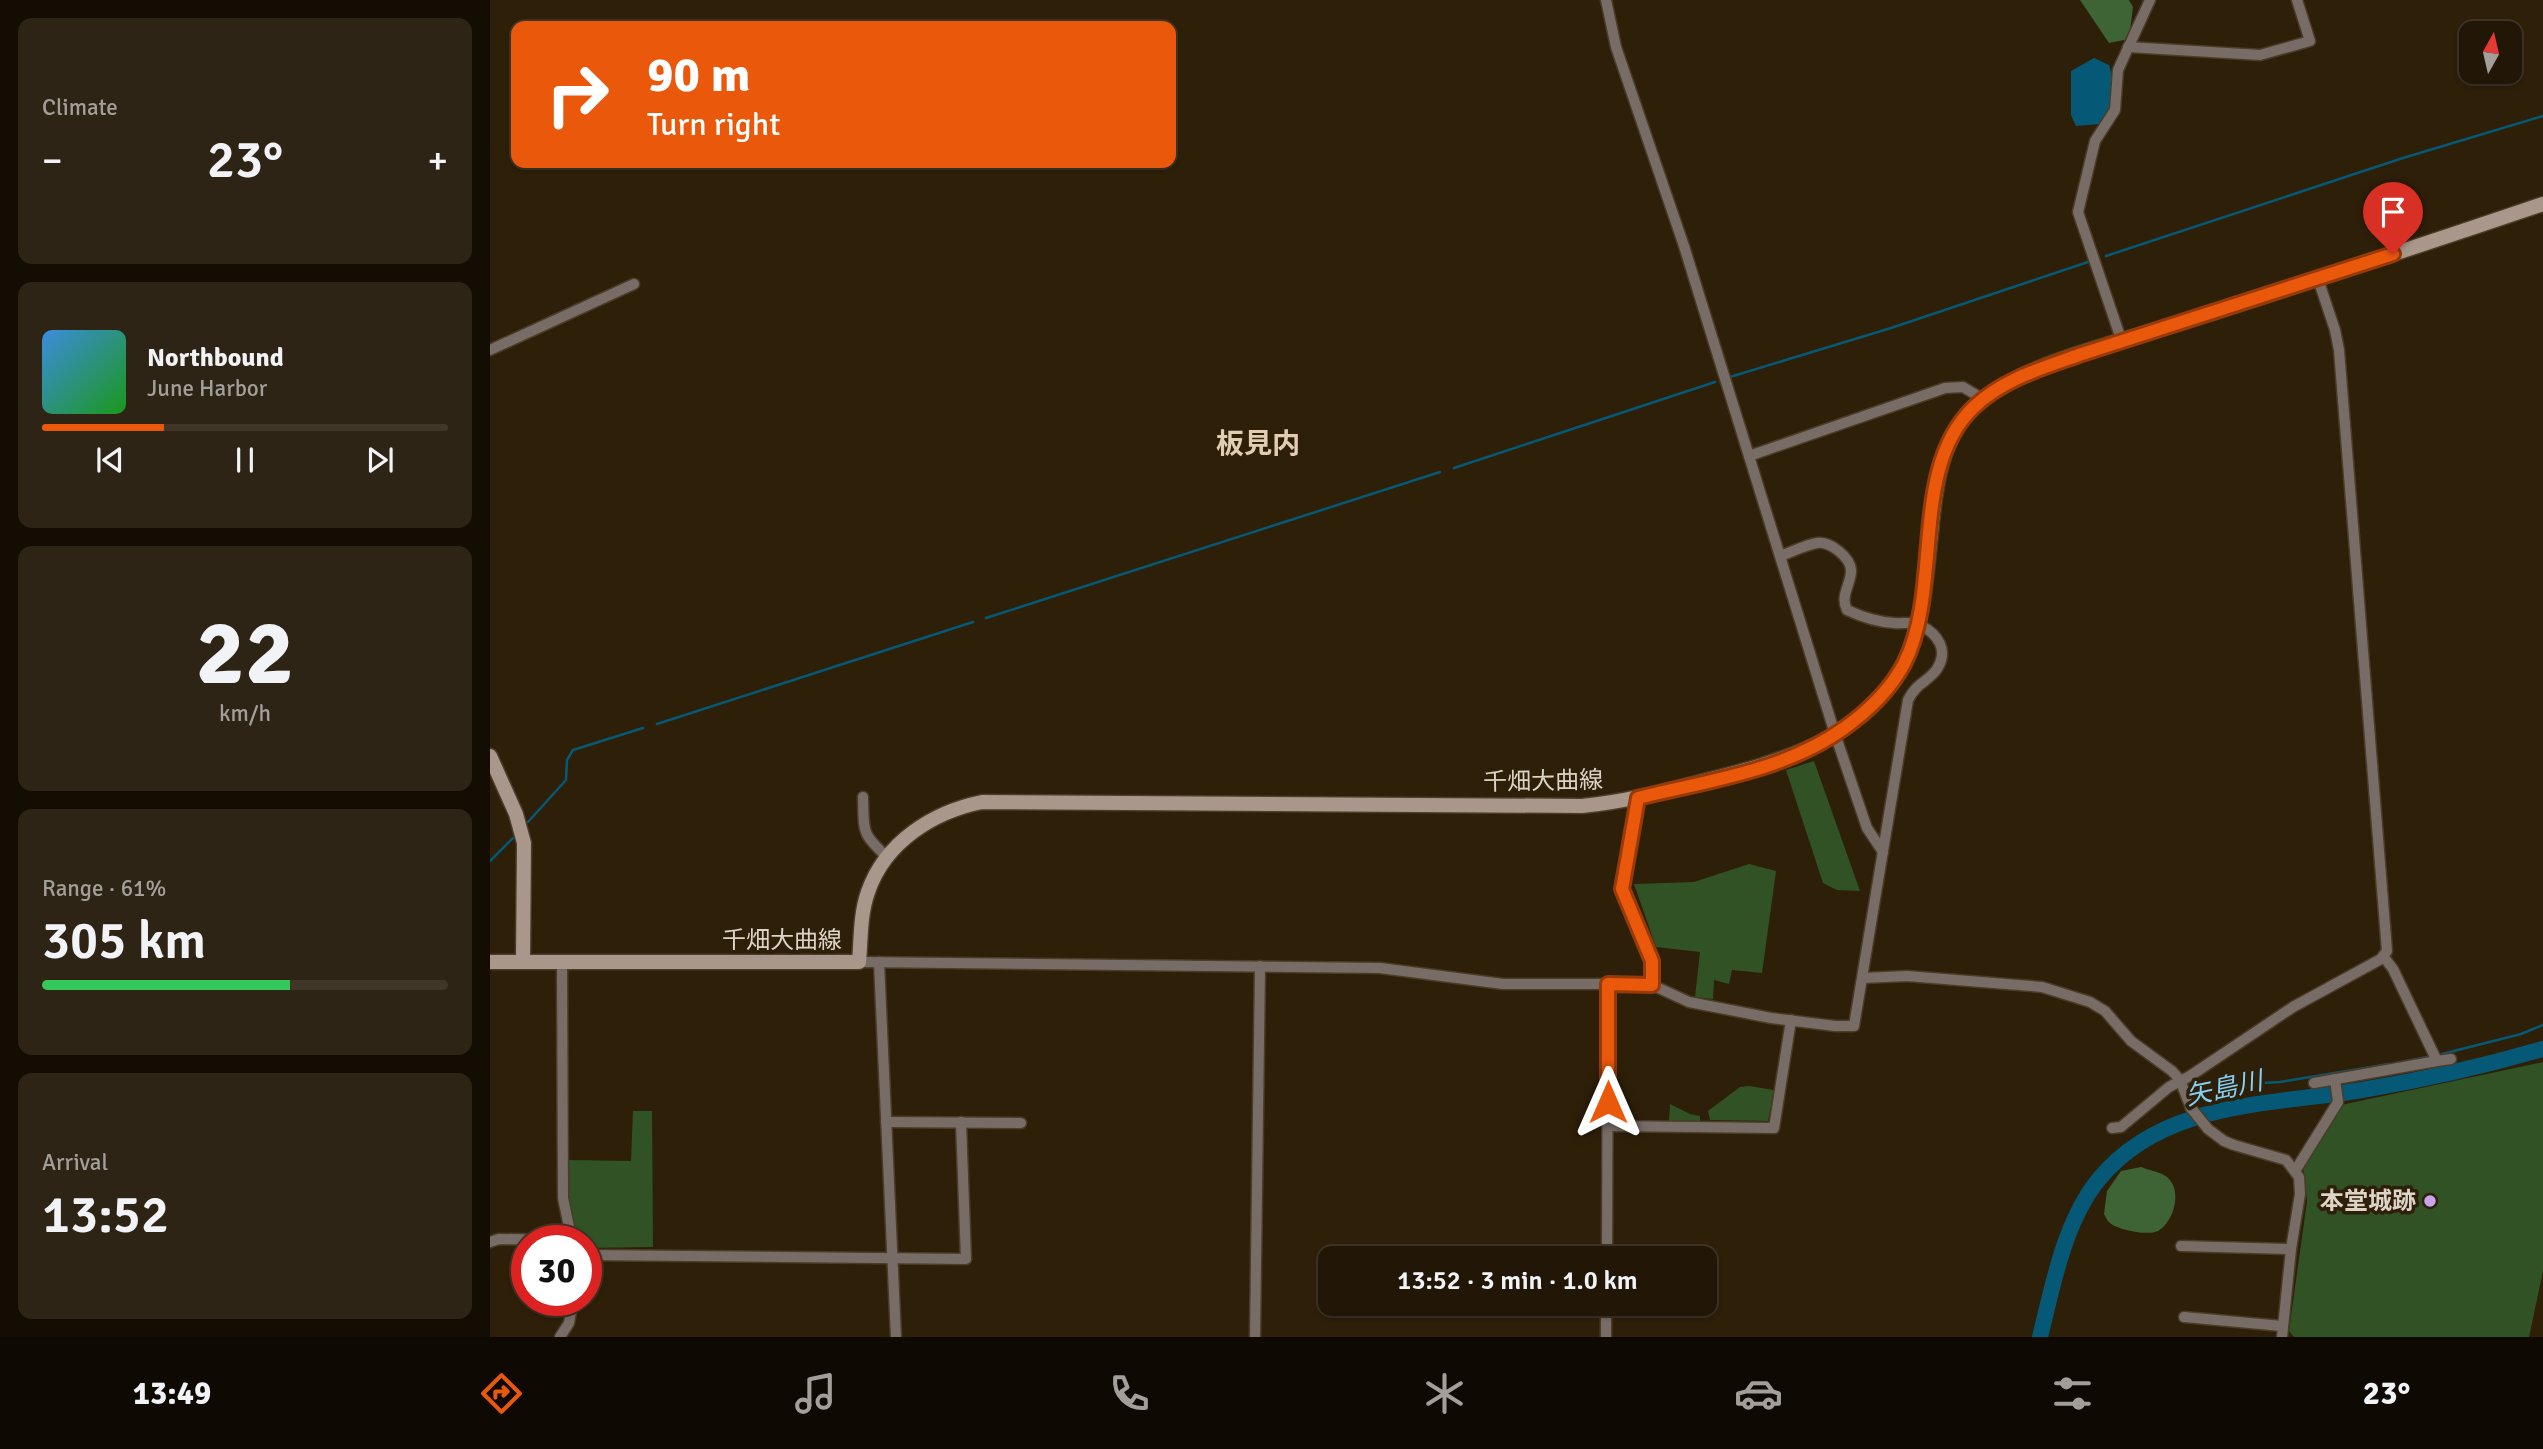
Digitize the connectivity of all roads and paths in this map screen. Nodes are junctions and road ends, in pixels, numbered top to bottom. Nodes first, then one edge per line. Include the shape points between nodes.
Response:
1 (1606, 0) edge
2 (2150, 0) edge
3 (2297, 0) edge
4 (2129, 47) junction
5 (2543, 204) edge
6 (2318, 279) junction
7 (634, 284) dead end
8 (2122, 342) junction
9 (490, 350) edge
10 (1983, 399) junction
11 (1749, 456) junction
12 (1780, 556) junction
13 (1919, 624) junction
14 (1835, 734) junction
15 (490, 756) edge
16 (863, 797) dead end
17 (1638, 798) junction
18 (1883, 852) junction
19 (887, 857) junction
20 (2383, 956) junction
21 (523, 961) junction
22 (490, 962) edge
23 (562, 962) junction
24 (859, 962) junction
25 (878, 962) junction
26 (1260, 966) junction
27 (1863, 978) junction
28 (1608, 984) junction
29 (1652, 985) junction
30 (1791, 1020) junction
31 (2451, 1059) dead end
32 (2437, 1061) junction
33 (2180, 1080) junction
34 (2335, 1080) junction
35 (2314, 1083) dead end
36 (886, 1122) junction
37 (961, 1122) junction
38 (1021, 1123) dead end
39 (1608, 1126) junction
40 (2112, 1128) dead end
41 (2295, 1171) junction
42 (568, 1225) edge
43 (511, 1239) edge
44 (490, 1242) edge
45 (1607, 1246) edge
46 (2181, 1246) dead end
47 (2291, 1249) junction
48 (602, 1255) edge
49 (892, 1258) junction
50 (570, 1316) edge
51 (1606, 1316) edge
52 (2185, 1317) dead end
53 (2282, 1332) edge
54 (560, 1337) edge
55 (896, 1337) edge
56 (1255, 1337) edge
57 (1606, 1337) edge

1 - 11 street via 1616,47 1685,246
2 - 4 street
3 - 4 street via 2310,41 2260,55
4 - 8 street via 2118,70 2115,110 2095,141 2077,212
5 - 6 main road, 千畑大曲線
6 - 8 main road, 千畑大曲線
6 - 20 street via 2339,350 2388,945
7 - 9 street
8 - 10 main road, 千畑大曲線 via 2031,372
10 - 11 street via 1963,387 1945,388
10 - 13 main road, 千畑大曲線 via 1956,429 1942,462
11 - 12 street
12 - 13 street via 1826,544 1843,554 1851,566 1844,597 1847,610 1894,624
12 - 14 street
13 - 14 main road, 千畑大曲線 via 1894,680 1869,708
13 - 18 street via 1938,637 1942,657 1937,669 1914,687 1908,700
14 - 17 main road, 千畑大曲線 via 1770,764
14 - 18 street via 1867,828
15 - 21 main road via 524,843
16 - 19 street via 864,832
17 - 19 main road, 千畑大曲線 via 1581,806 982,802 935,816
17 - 29 street via 1622,889 1652,961
18 - 27 street
19 - 24 main road, 千畑大曲線 via 867,895
20 - 32 street
20 - 33 street
21 - 22 main road, 千畑大曲線
21 - 23 main road, 千畑大曲線
23 - 24 main road, 千畑大曲線
23 - 42 street via 563,1198
24 - 25 street
25 - 26 street
25 - 36 street
26 - 28 street via 1380,968 1503,984
26 - 56 street
27 - 30 street via 1854,1026
27 - 33 street via 1907,976 2061,991 2098,1006 2131,1041
28 - 29 street
28 - 39 street
29 - 30 street via 1689,1002
30 - 39 street via 1774,1128
31 - 32 street
32 - 34 street
33 - 40 street via 2120,1128
33 - 41 street via 2191,1108 2224,1141 2286,1160
34 - 35 street
34 - 41 street via 2339,1098
36 - 37 street
36 - 49 street
37 - 38 street
37 - 49 street via 965,1259
39 - 45 street
41 - 47 street via 2300,1194
43 - 44 street
46 - 47 street
47 - 53 street
48 - 49 street
49 - 55 street
50 - 54 street
51 - 57 street
52 - 53 street

